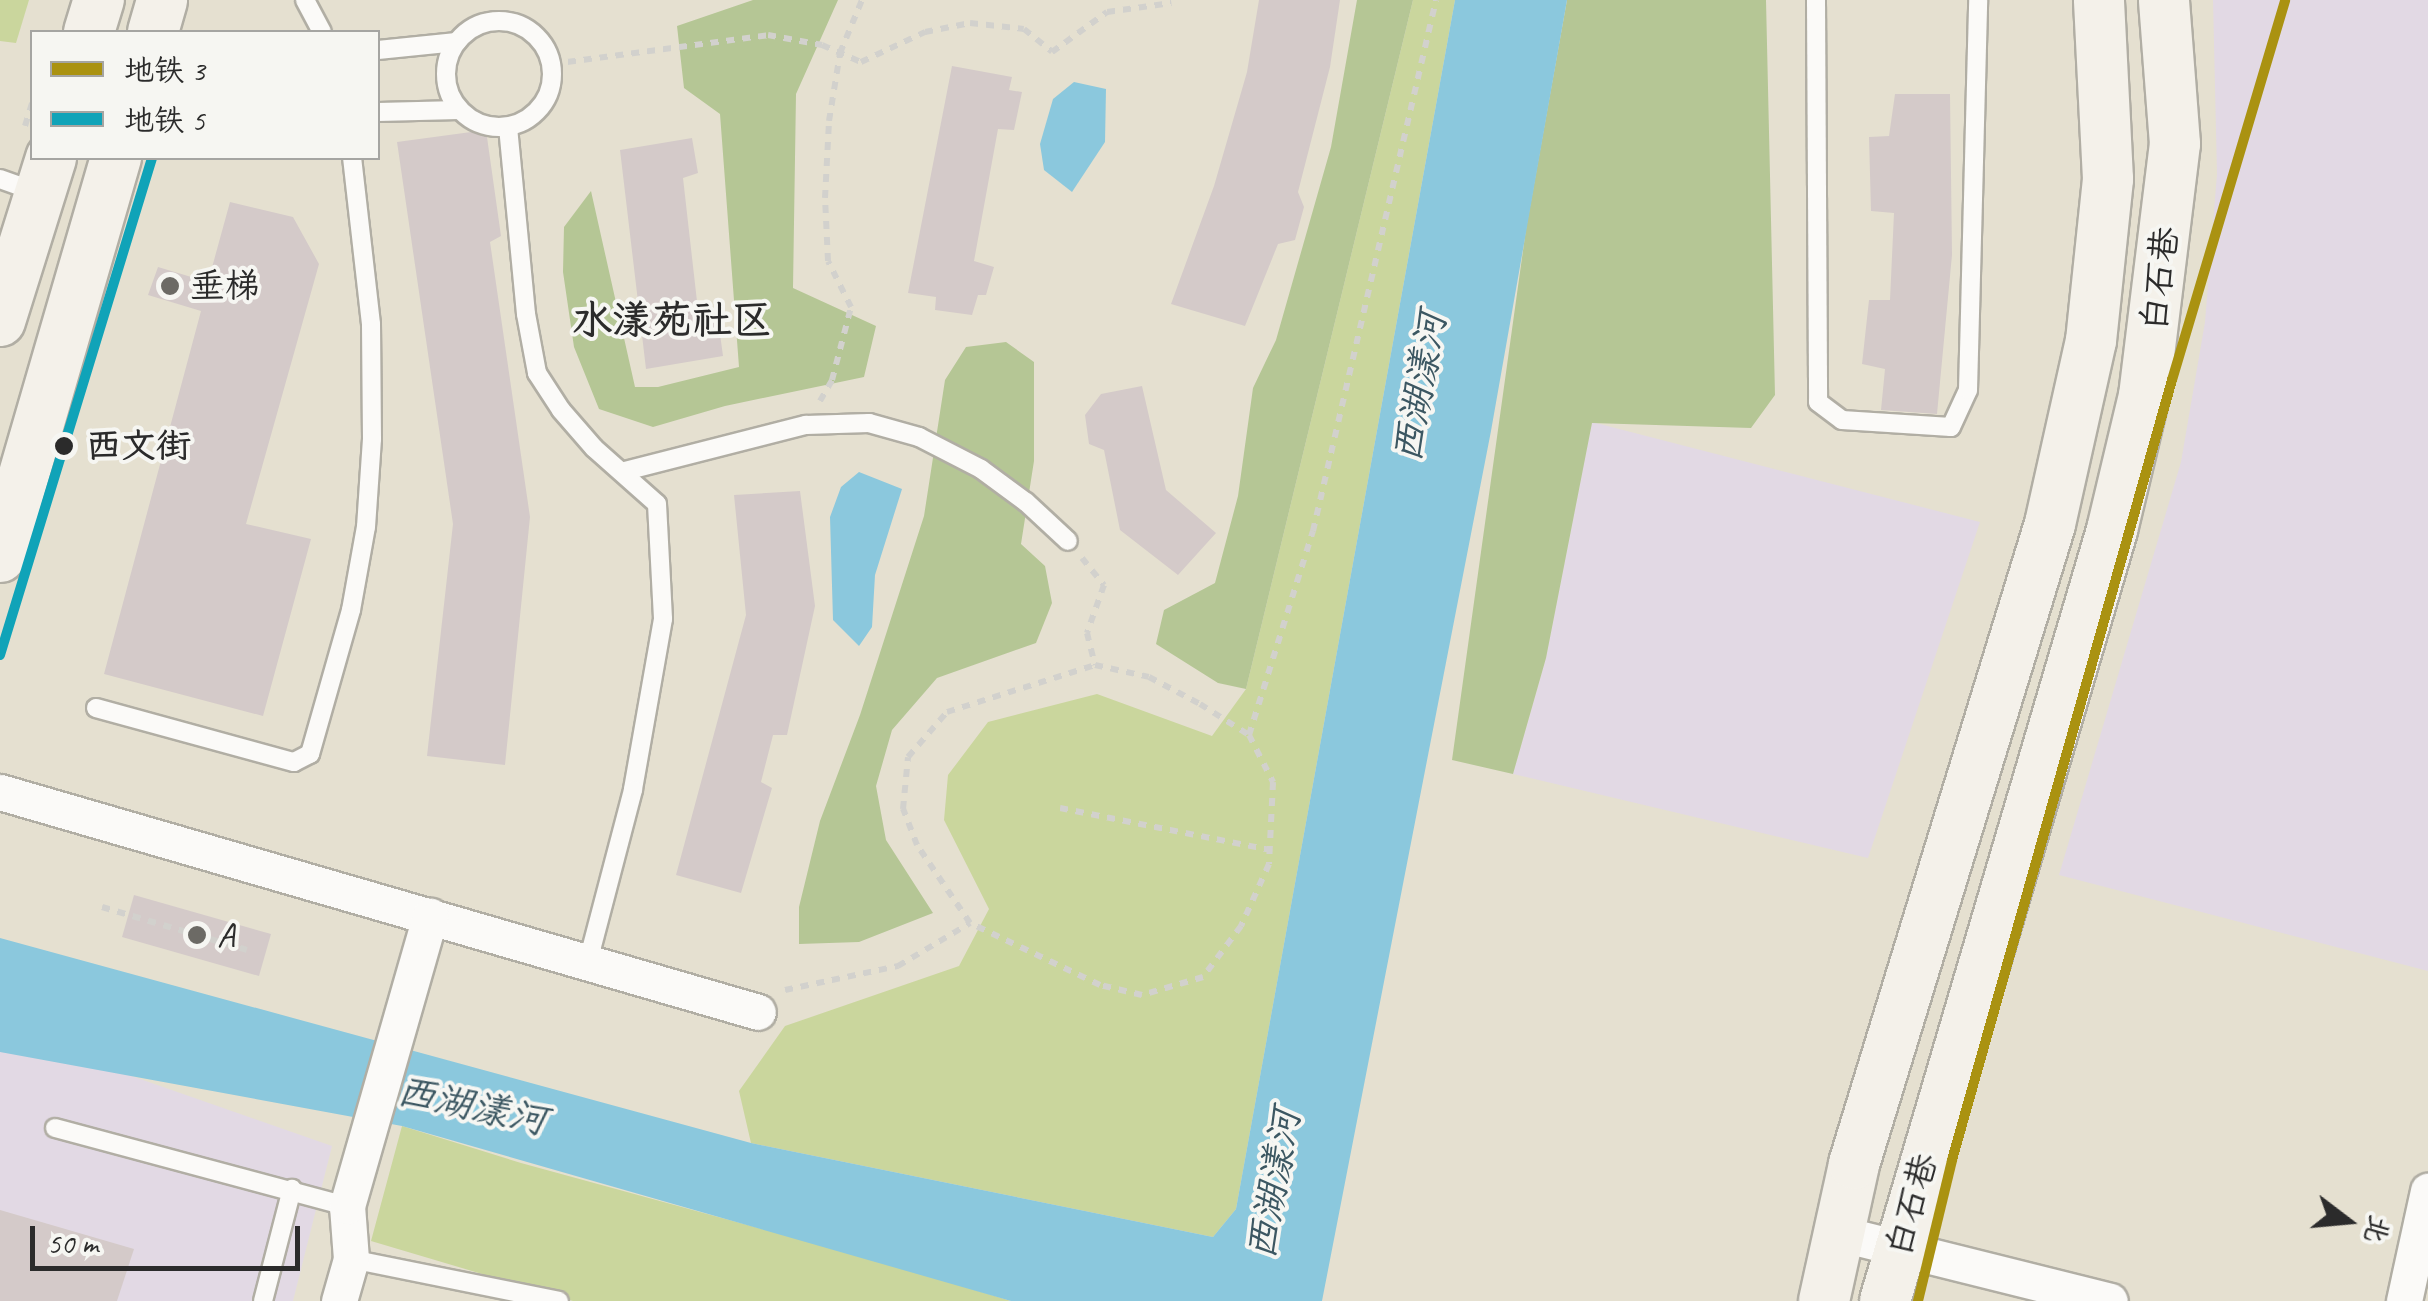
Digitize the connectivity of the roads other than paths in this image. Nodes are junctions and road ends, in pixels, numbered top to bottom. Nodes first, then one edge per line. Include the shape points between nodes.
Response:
1 (99, 0) edge
2 (162, 0) edge
3 (305, 0) edge
4 (1816, 0) edge
5 (1978, 0) edge
6 (2099, 0) edge
7 (2164, 0) edge
8 (90, 30) edge
9 (154, 30) edge
10 (321, 30) edge
11 (457, 42) junction
12 (380, 50) edge
13 (459, 110) junction
14 (380, 112) edge
15 (508, 128) junction
16 (115, 160) edge
17 (352, 160) edge
18 (30, 177) edge
19 (0, 320) edge
20 (625, 471) junction
21 (1068, 540) road end
22 (0, 557) edge
23 (96, 708) dead end
24 (0, 792) edge
25 (430, 916) junction
26 (588, 962) junction
27 (758, 1012) road end
28 (55, 1128) dead end
29 (292, 1189) junction
30 (2428, 1192) edge
31 (347, 1206) junction
32 (1838, 1232) junction
33 (1899, 1248) junction
34 (351, 1258) junction
35 (262, 1301) edge
36 (339, 1301) edge
37 (559, 1301) edge
38 (1824, 1301) edge
39 (1886, 1301) edge
40 (2110, 1301) edge
41 (2404, 1301) edge

1 - 8 main road
2 - 9 main road
3 - 10 lane
4 - 5 lane via 1818,402 1842,420 1950,428 1968,390
6 - 32 main road, 白石巷 via 2108,179 2092,341 2050,524
7 - 33 main road, 白石巷 via 2174,144 2144,396 2112,530
11 - 12 lane
11 - 13 lane via 446,76
11 - 15 lane via 470,30 505,21 536,35 552,64 548,98
13 - 14 lane
13 - 15 lane via 473,121
15 - 20 lane via 537,373 594,448
16 - 22 main road
17 - 23 lane via 371,324 366,527 351,610 310,754 294,762
18 - 19 main road
20 - 21 lane via 806,425 869,423 919,437 981,469
20 - 26 lane via 657,504 663,619 633,790
24 - 25 street
25 - 26 street
25 - 31 street
26 - 27 street
28 - 29 lane
29 - 31 lane
29 - 35 lane
30 - 41 street
31 - 34 street
32 - 33 street
32 - 38 main road, 白石巷
33 - 39 main road, 白石巷
33 - 40 street
34 - 36 street
34 - 37 lane

